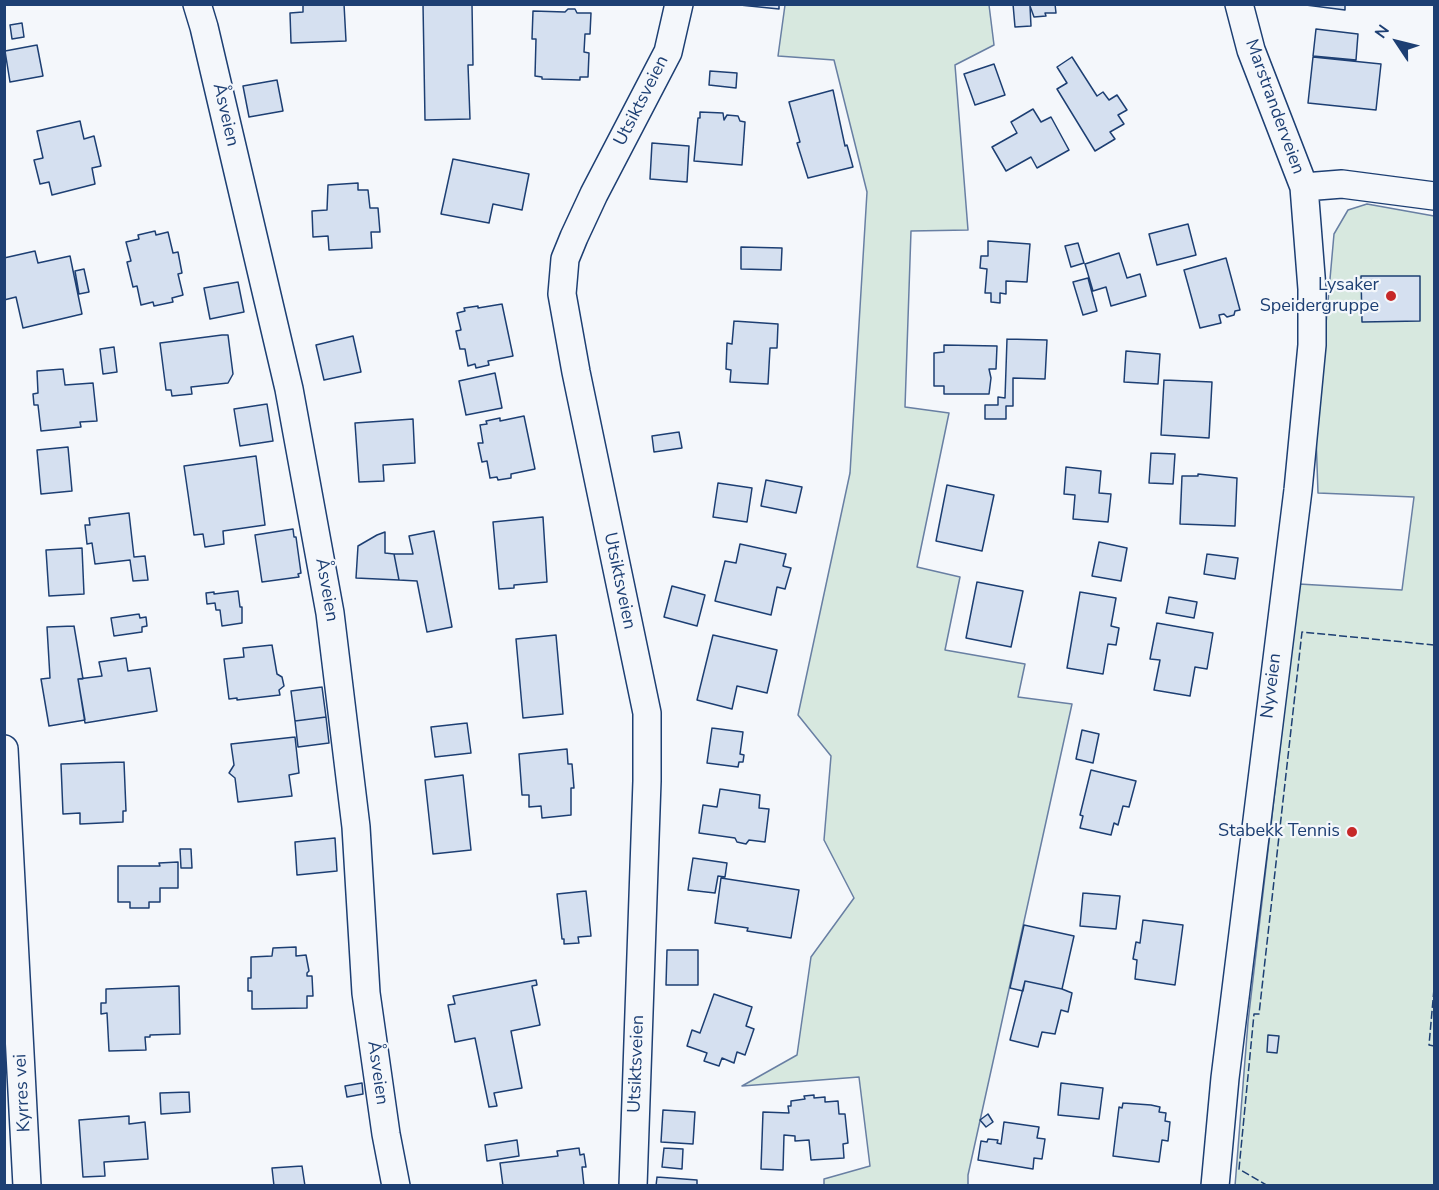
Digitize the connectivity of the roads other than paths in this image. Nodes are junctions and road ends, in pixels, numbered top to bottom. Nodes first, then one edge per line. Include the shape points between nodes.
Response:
1 (197, 4) edge
2 (679, 4) edge
3 (1239, 4) edge
4 (1304, 187) junction
5 (1434, 196) edge
6 (4, 749) edge
7 (27, 1185) edge
8 (396, 1185) edge
9 (633, 1185) edge
10 (1215, 1185) edge

1 - 8 street, Åsveien via 289,389 330,613 356,827 366,993
2 - 9 street, Utsiktsveien via 668,52 565,259 562,294 647,713
3 - 4 street, Marstranderveien via 1251,50
4 - 5 street, Marstranderveien via 1342,184
4 - 10 street, Nyveien via 1312,345
6 - 7 street, Kyrres vei

